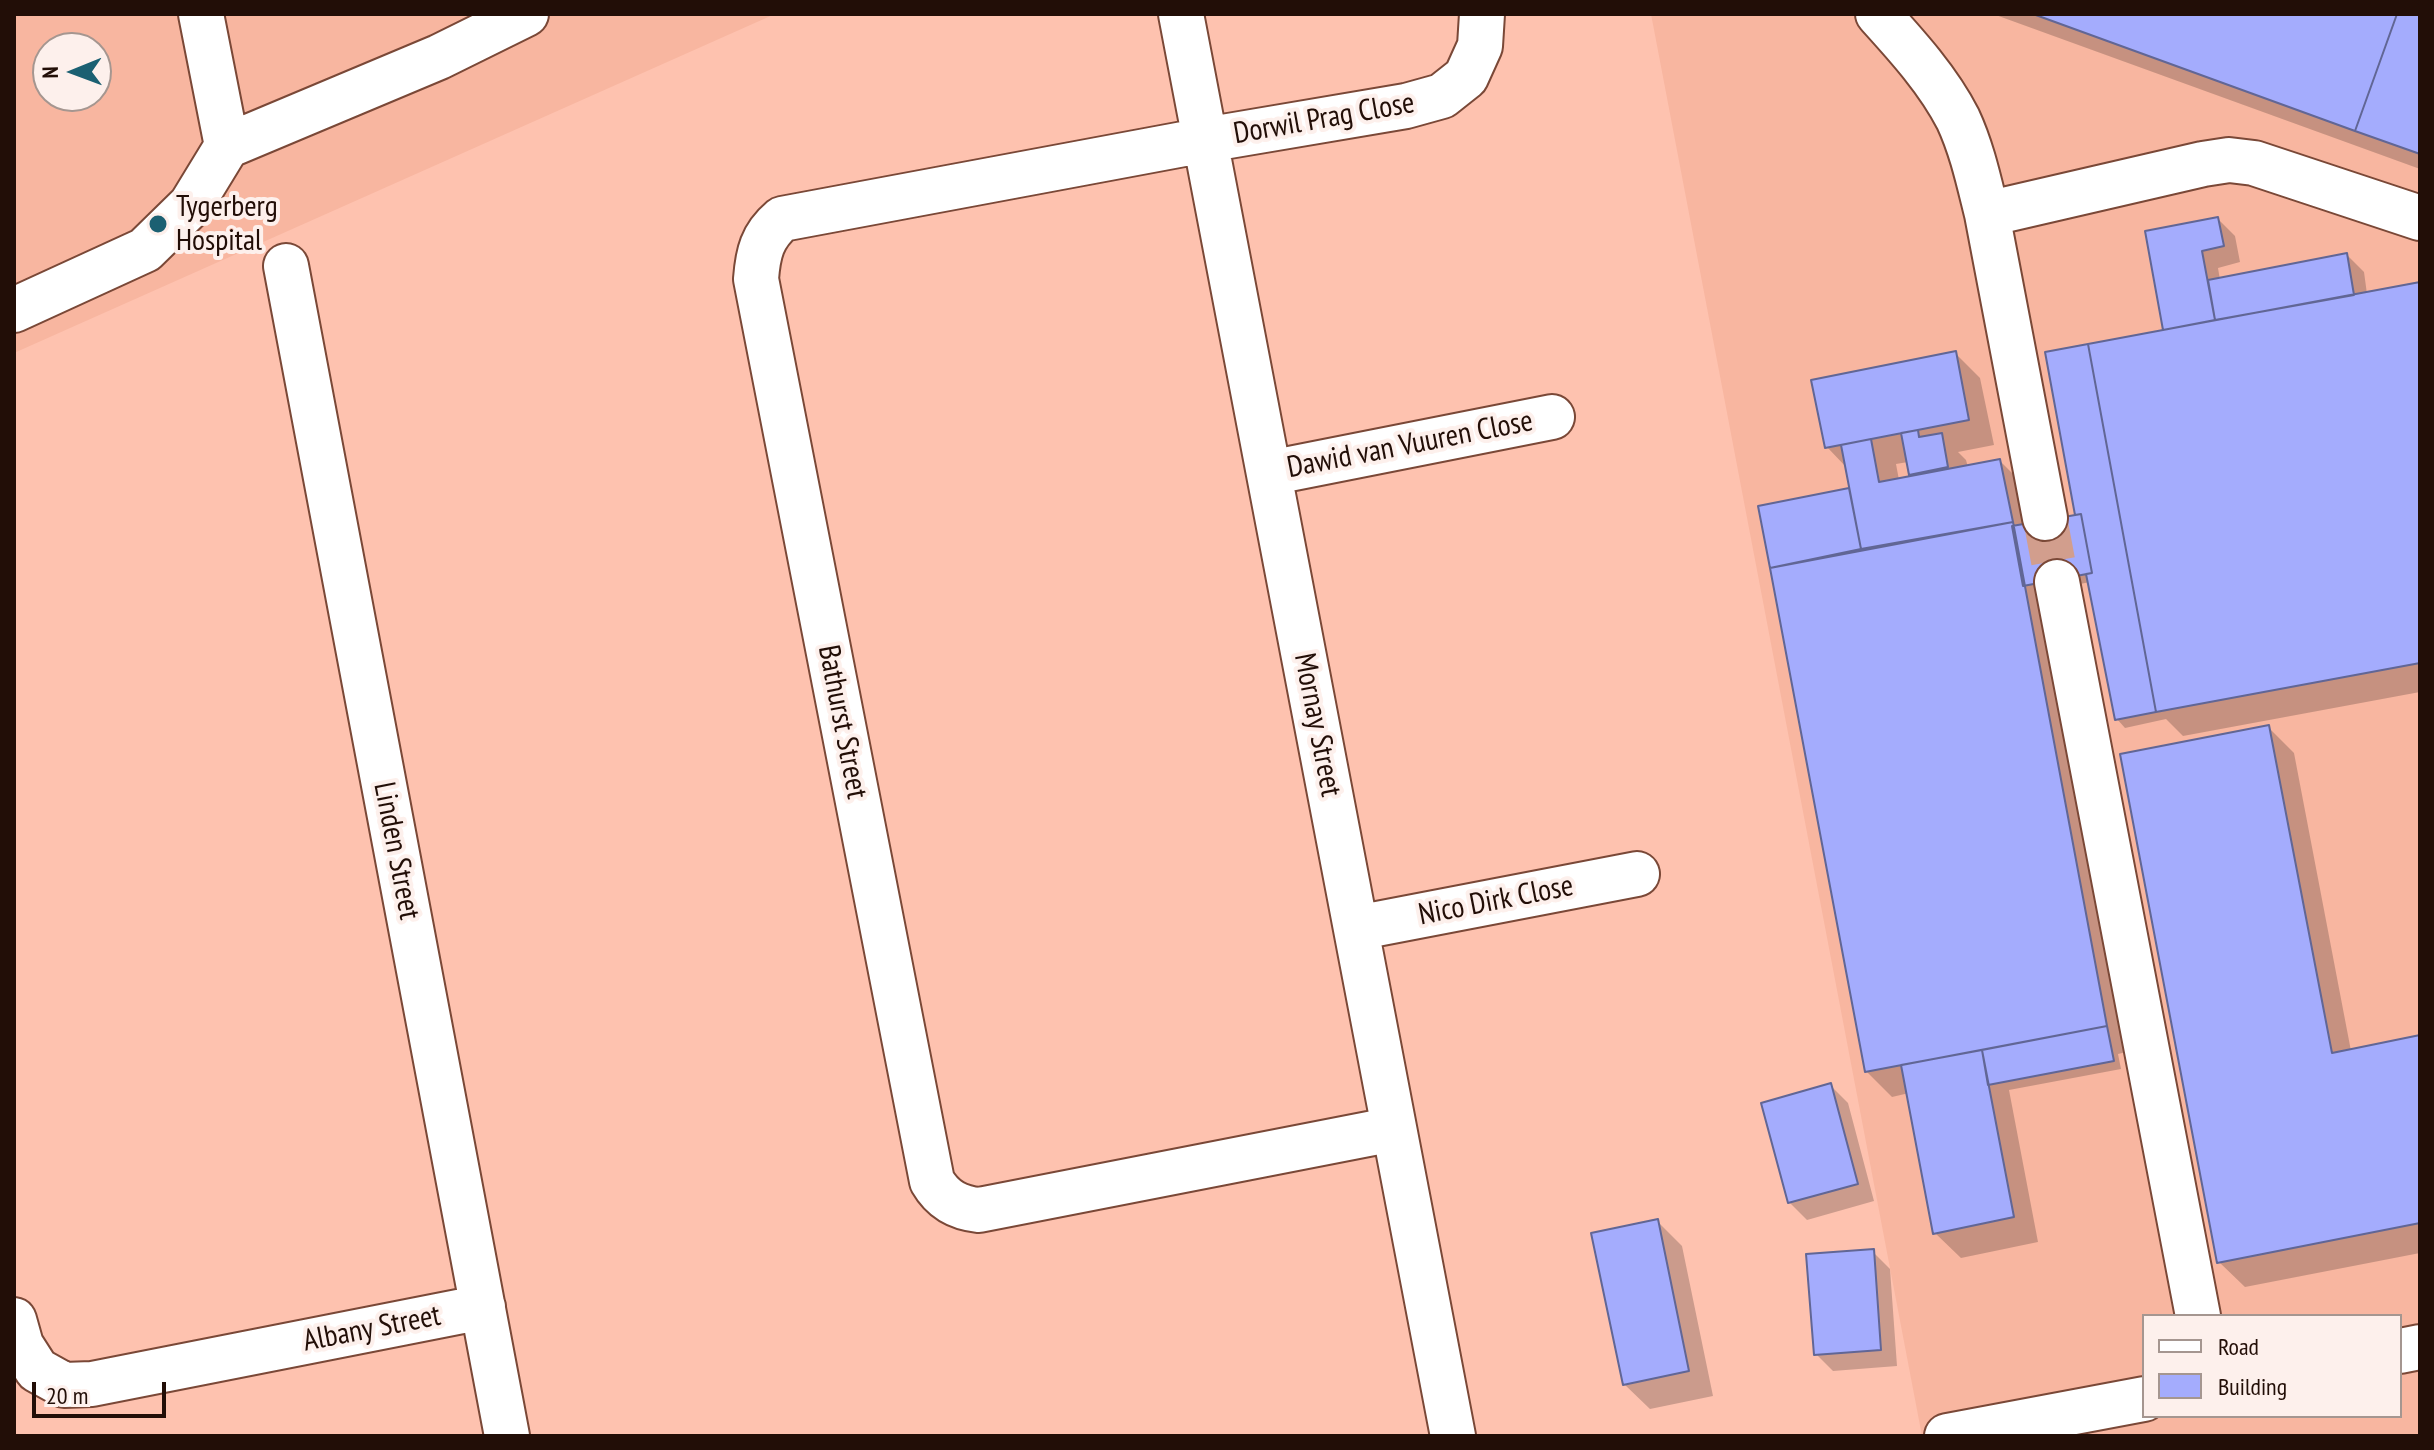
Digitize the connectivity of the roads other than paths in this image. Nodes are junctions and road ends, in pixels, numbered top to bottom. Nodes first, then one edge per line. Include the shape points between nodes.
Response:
1 (201, 14) edge
2 (526, 14) edge
3 (1181, 14) edge
4 (1482, 14) edge
5 (1878, 14) edge
6 (1920, 14) edge
7 (1944, 95) junction
8 (1205, 140) junction
9 (227, 146) junction
10 (1987, 214) junction
11 (2420, 218) edge
12 (286, 266) dead end
13 (14, 310) edge
14 (1552, 417) dead end
15 (1269, 473) junction
16 (2045, 518) tunnel mouth
17 (2057, 582) tunnel mouth
18 (1637, 874) dead end
19 (1356, 928) junction
20 (1394, 1129) junction
21 (483, 1307) junction
22 (2198, 1314) edge
23 (14, 1320) edge
24 (2142, 1399) edge
25 (1960, 1435) edge
26 (507, 1436) edge
27 (1453, 1436) edge

1 - 9 street
2 - 9 street via 439,57
3 - 8 street, Mornay Street
4 - 8 street, Dorwil Prag Close via 1480,46 1466,77 1442,96
5 - 7 street
6 - 7 street
7 - 10 street via 1976,169
8 - 15 street, Mornay Street
8 - 20 street, Bathurst Street via 782,219 761,245 756,279 932,1181 939,1194 963,1209 979,1210
9 - 13 street via 191,205 145,250
10 - 11 street via 2229,160 2254,163
10 - 16 street
12 - 21 street, Linden Street
14 - 15 street, Dawid van Vuuren Close
15 - 19 street, Mornay Street
17 - 22 street
18 - 19 street, Nico Dirk Close
19 - 20 street, Mornay Street
20 - 27 street, Mornay Street
21 - 23 street, Albany Street via 92,1384 64,1385 37,1370 21,1345
21 - 26 street, Linden Street
24 - 25 street

